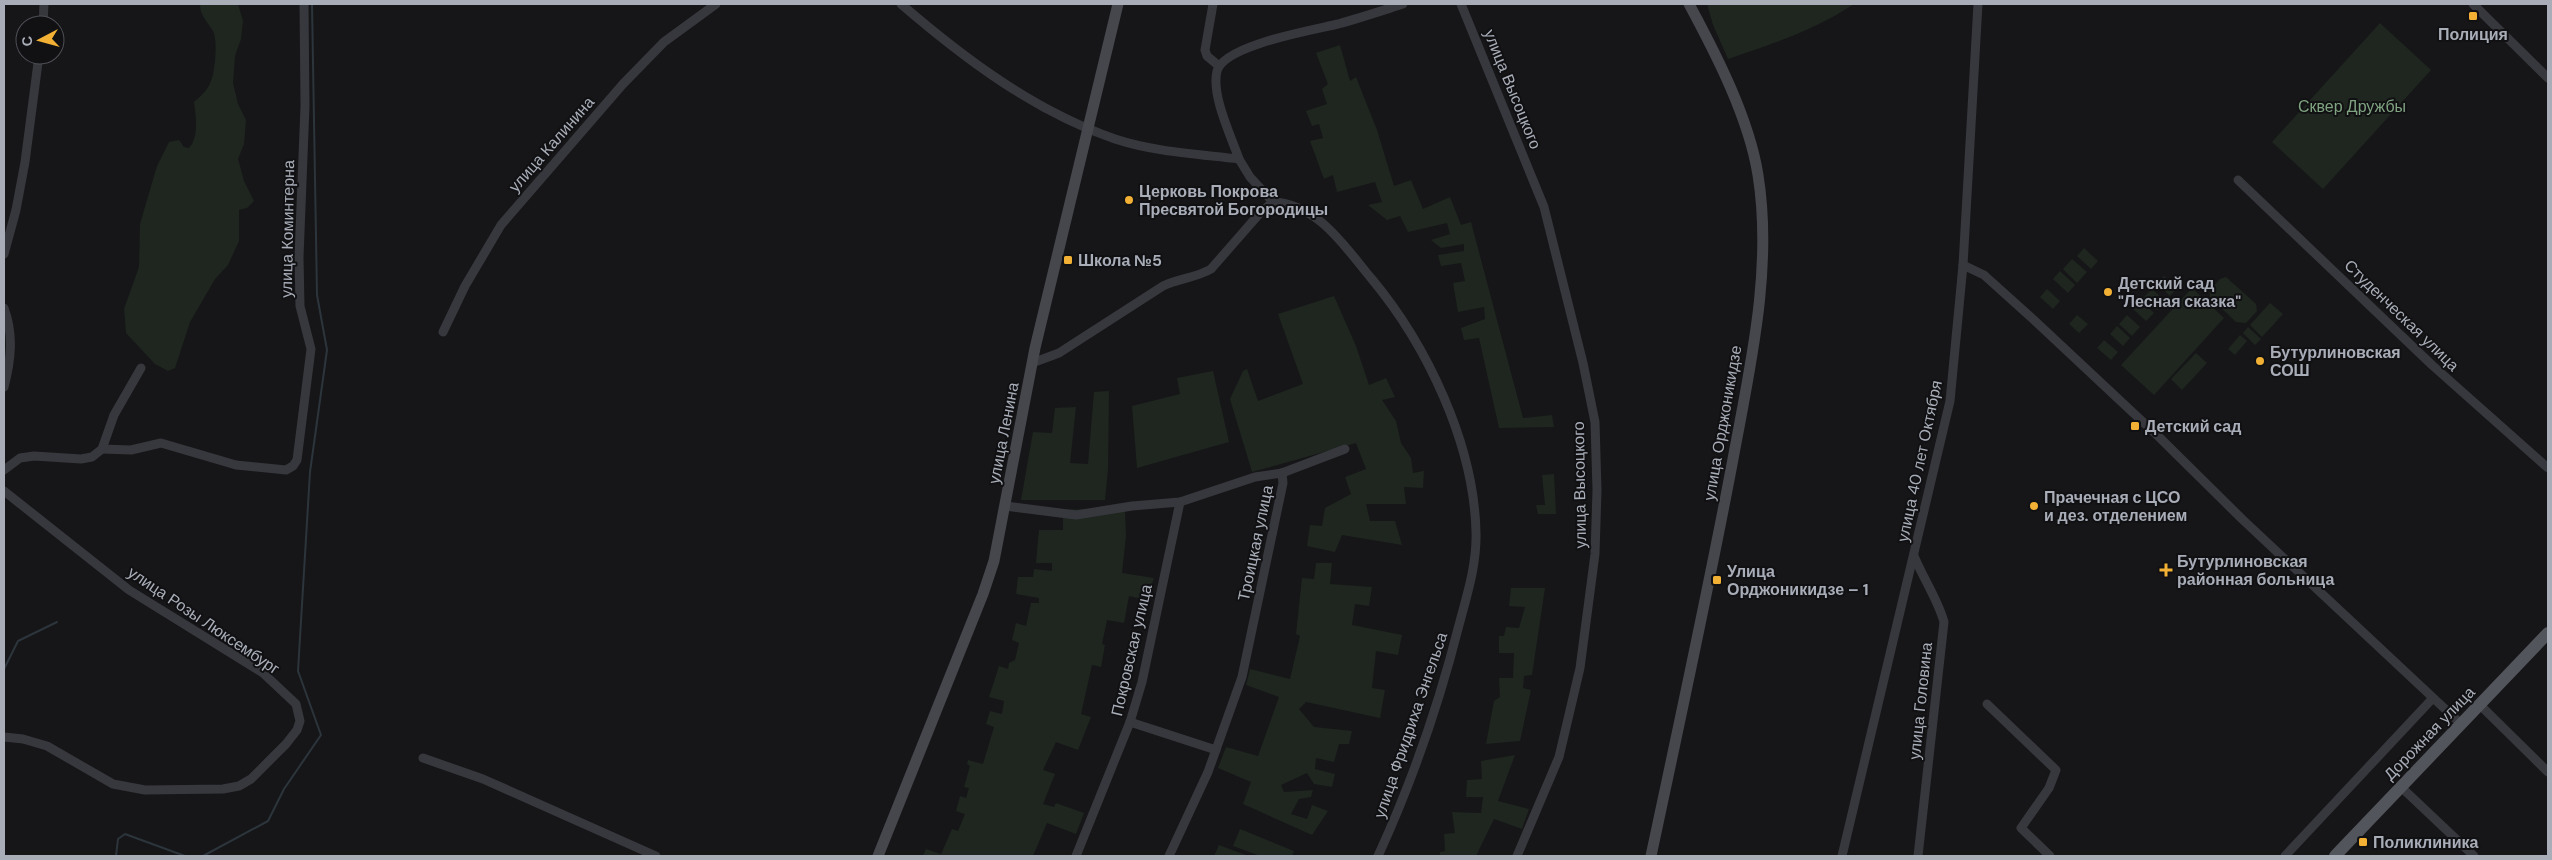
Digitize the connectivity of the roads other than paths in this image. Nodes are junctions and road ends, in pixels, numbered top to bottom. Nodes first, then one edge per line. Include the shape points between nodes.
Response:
1 (304, 4) edge
2 (716, 4) edge
3 (901, 4) edge
4 (1118, 4) edge
5 (1213, 4) edge
6 (1403, 4) edge
7 (1461, 4) edge
8 (1689, 4) edge
9 (1978, 4) edge
10 (2473, 4) edge
11 (38, 65) edge
12 (1219, 66) junction
13 (2548, 78) edge
14 (1088, 128) junction
15 (1239, 159) junction
16 (2238, 180) dead end
17 (1273, 202) junction
18 (4, 254) edge
19 (1963, 265) junction
20 (4, 308) edge
21 (443, 332) dead end
22 (1032, 363) junction
23 (141, 368) dead end
24 (4, 387) edge
25 (102, 449) junction
26 (1345, 449) dead end
27 (2548, 468) edge
28 (4, 470) edge
29 (1282, 473) junction
30 (4, 491) edge
31 (1180, 502) junction
32 (1005, 506) junction
33 (1914, 556) junction
34 (2548, 633) edge
35 (2433, 698) junction
36 (1987, 704) dead end
37 (2479, 704) junction
38 (1130, 722) junction
39 (2460, 723) junction
40 (4, 737) edge
41 (1216, 750) junction
42 (423, 758) dead end
43 (2548, 772) edge
44 (2400, 787) junction
45 (656, 856) edge
46 (878, 856) edge
47 (1076, 856) edge
48 (1169, 856) edge
49 (1378, 856) edge
50 (1517, 856) edge
51 (1651, 856) edge
52 (1842, 856) edge
53 (1918, 856) edge
54 (2050, 856) edge
55 (2285, 856) edge
56 (2335, 856) edge
57 (2474, 856) edge

1 - 25 street, улица Коминтерна via 305,106 299,257 300,306 311,349 297,460 286,470 236,464 161,444 131,450
2 - 21 street, улица Калинина via 664,42 623,84 501,225 465,286
3 - 14 street via 945,42 992,75 1048,110
4 - 14 street, улица Ленина
5 - 12 street via 1205,50
6 - 12 street via 1262,44 1230,56
7 - 50 street, улица Высоцкого via 1544,207 1584,363 1595,422 1595,554 1580,668 1560,757
8 - 51 street, улица Орджоникидзе via 1717,56 1758,174 1763,228 1761,278 1747,383
9 - 19 street, улица 40 лет Октября
10 - 13 street
11 - 18 street via 25,162
12 - 15 street via 1216,87
14 - 15 street via 1131,143 1190,155
14 - 22 street, улица Ленина
15 - 17 street via 1250,177
16 - 27 street, Студенческая улица via 2432,365
17 - 22 street via 1211,269 1163,286 1058,352
17 - 49 street, улица Фридриха Энгельса via 1287,203 1324,222 1406,322 1451,417 1470,483 1476,533 1473,574 1446,676 1401,805
19 - 33 street, улица 40 лет Октября via 1950,401
19 - 35 street via 1984,275 2027,314
20 - 24 street via 11,345
22 - 32 street, улица Ленина
23 - 25 street via 114,415
25 - 28 street via 92,457 81,459 20,458
26 - 29 street
29 - 31 street, Троицкая улица via 1255,477
29 - 41 street, Троицкая улица via 1283,483 1242,677
30 - 40 street, улица Розы Люксембург via 129,590 263,673 296,704 300,721 286,744 251,779 239,786 223,789 145,790 113,784 47,746
31 - 32 street, Троицкая улица via 1076,515
31 - 38 street, Покровская улица via 1142,682
32 - 46 street, улица Ленина via 994,561 983,594
33 - 52 street, улица 40 лет Октября
33 - 53 street, улица Головина via 1940,606 1944,622
34 - 37 main road, Дорожная улица
35 - 39 street
35 - 55 street
36 - 54 street via 2056,770 2021,828
37 - 39 main road, Дорожная улица
37 - 43 street
38 - 41 street
38 - 47 street, Покровская улица
39 - 44 main road, Дорожная улица
41 - 48 street, Троицкая улица
42 - 45 street via 483,779
44 - 56 main road, Дорожная улица
44 - 57 street

